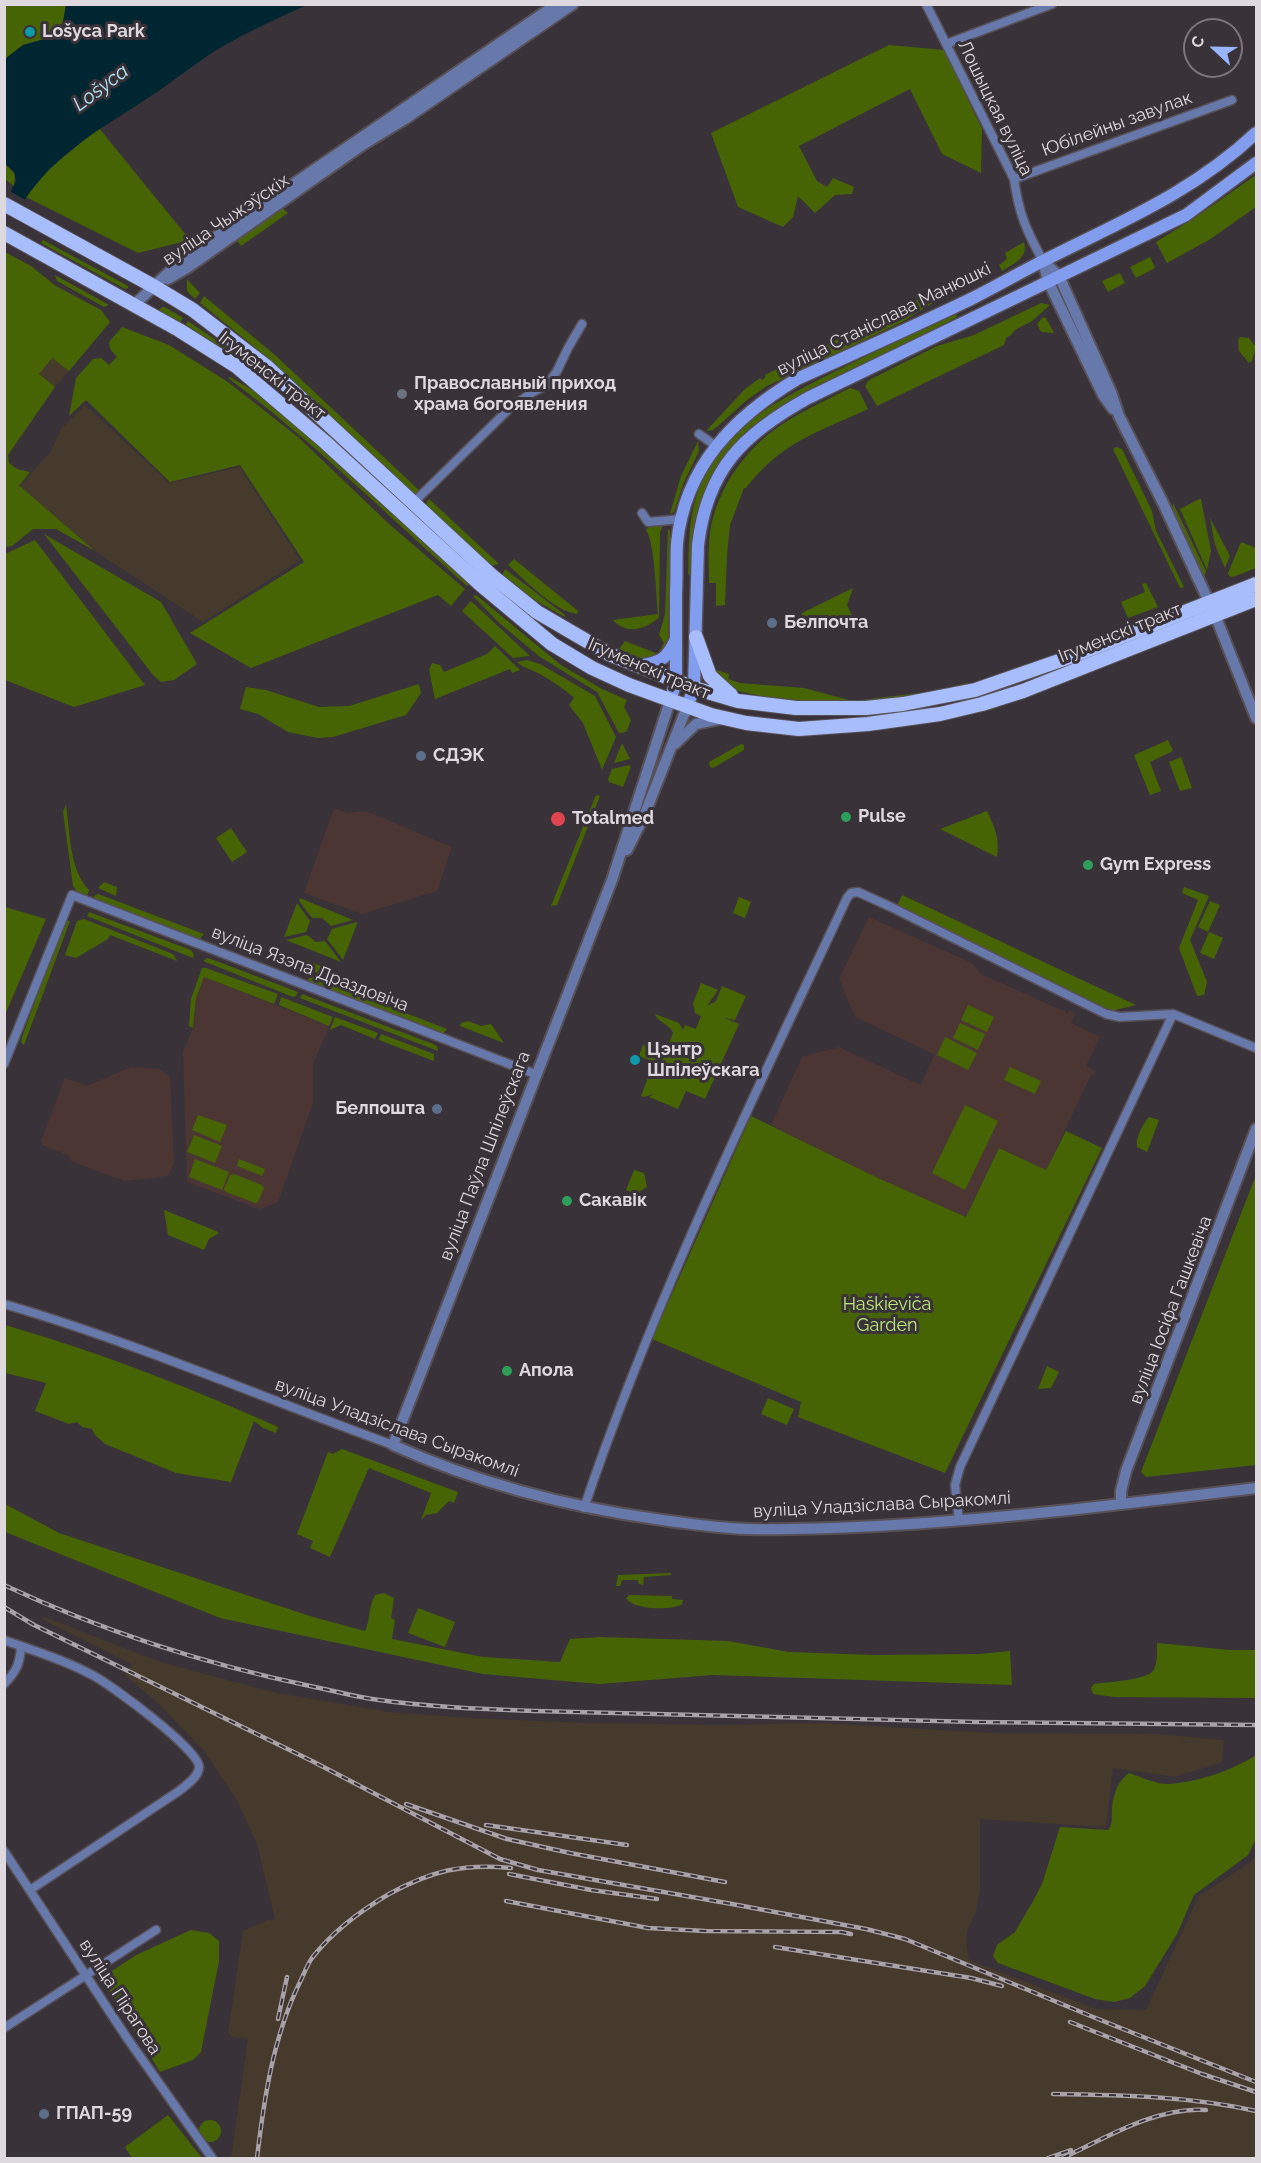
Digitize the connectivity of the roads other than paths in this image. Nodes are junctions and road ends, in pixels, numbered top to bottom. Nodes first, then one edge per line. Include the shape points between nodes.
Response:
1 (557, 4) edge
2 (573, 4) edge
3 (926, 4) edge
4 (1052, 4) edge
5 (946, 44) junction
6 (1232, 100) dead end
7 (1257, 133) edge
8 (1257, 163) edge
9 (1014, 179) junction
10 (4, 204) edge
11 (4, 233) edge
12 (1043, 261) junction
13 (1054, 279) junction
14 (155, 287) junction
15 (133, 306) junction
16 (582, 324) dead end
17 (699, 434) dead end
18 (716, 446) junction
19 (414, 502) junction
20 (402, 513) junction
21 (642, 513) dead end
22 (682, 519) junction
23 (1257, 584) edge
24 (1257, 599) edge
25 (1212, 609) junction
26 (696, 637) junction
27 (676, 639) junction
28 (638, 666) junction
29 (675, 681) junction
30 (694, 688) junction
31 (738, 700) junction
32 (670, 701) junction
33 (687, 707) junction
34 (727, 718) junction
35 (1257, 718) edge
36 (669, 750) junction
37 (612, 879) junction
38 (1173, 1014) junction
39 (1257, 1048) edge
40 (4, 1064) edge
41 (535, 1074) junction
42 (1257, 1129) edge
43 (4, 1304) edge
44 (393, 1445) junction
45 (1257, 1488) edge
46 (1121, 1504) junction
47 (584, 1508) junction
48 (959, 1521) junction
49 (4, 1640) edge
50 (21, 1646) junction
51 (4, 1684) edge
52 (4, 1851) edge
53 (30, 1890) junction
54 (156, 1930) dead end
55 (87, 1974) junction
56 (4, 2028) edge
57 (212, 2158) edge

1 - 14 street, вуліца Чыжэўскіх via 192,253
2 - 14 street, вуліца Чыжэўскіх
3 - 5 street, Лошыцкая вуліца
4 - 5 street
5 - 9 street, Лошыцкая вуліца
6 - 9 street, Юбілейны завулак
7 - 12 main road, вуліца Станіслава Манюшкі via 1174,195
8 - 13 main road, вуліца Станіслава Манюшкі via 1186,215
9 - 12 street, Лошыцкая вуліца via 1018,210
10 - 14 main road, Ігуменскі тракт
11 - 15 main road, Ігуменскі тракт
12 - 13 street
12 - 18 main road, вуліца Станіслава Манюшкі via 923,322 797,379 746,414
13 - 25 street via 1103,395 1119,416
13 - 26 main road, вуліца Станіслава Манюшкі via 808,398 754,432 713,487 701,524
14 - 15 street
14 - 19 main road, Ігуменскі тракт via 266,366
15 - 20 main road, Ігуменскі тракт via 236,366
16 - 19 street via 547,385 510,408
17 - 18 street
18 - 22 main road, вуліца Станіслава Манюшкі via 699,472
19 - 20 street
19 - 28 main road, Ігуменскі тракт via 516,596 591,645
20 - 32 main road, Ігуменскі тракт via 552,644 592,668
21 - 22 street via 648,522
22 - 27 main road, вуліца Станіслава Манюшкі via 677,543
23 - 25 main road, Ігуменскі тракт
24 - 25 main road, Ігуменскі тракт
25 - 31 main road, Ігуменскі тракт via 1018,677 956,694 866,708 796,708
25 - 34 main road, Ігуменскі тракт via 1023,691 940,714 799,729
25 - 35 street
26 - 30 main road, вуліца Станіслава Манюшкі
26 - 31 main road via 710,676
27 - 28 main road via 664,659
27 - 29 main road, вуліца Станіслава Манюшкі
28 - 29 main road, Ігуменскі тракт
29 - 30 main road, Ігуменскі тракт
29 - 32 main road, вуліца Паўла Шпілеўскага
30 - 31 main road, Ігуменскі тракт
30 - 33 main road, вуліца Паўла Шпілеўскага
32 - 33 main road, Ігуменскі тракт
32 - 37 street, вуліца Паўла Шпілеўскага
33 - 34 main road, Ігуменскі тракт
33 - 36 street, вуліца Паўла Шпілеўскага
34 - 36 street via 696,724
36 - 37 street, вуліца Паўла Шпілеўскага via 644,816
37 - 41 street, вуліца Паўла Шпілеўскага
38 - 39 street
38 - 47 street via 1106,1014 891,907 858,892 851,893 699,1214 606,1441
38 - 48 street via 960,1467 955,1485
40 - 41 street, вуліца Язэпа Драздовіча via 72,895
41 - 44 street, вуліца Паўла Шпілеўскага
42 - 46 street, вуліца Іосіфа Гашкевіча via 1126,1472
43 - 44 street, вуліца Уладзіслава Сыракомлі via 169,1359
44 - 47 street, вуліца Уладзіслава Сыракомлі via 474,1478
45 - 46 street, вуліца Уладзіслава Сыракомлі
46 - 48 street, вуліца Уладзіслава Сыракомлі
47 - 48 street, вуліца Уладзіслава Сыракомлі via 747,1529
49 - 50 street
50 - 51 street via 21,1662
50 - 53 street via 94,1676 147,1713 194,1756 200,1768 179,1791
52 - 53 street, вуліца Пірагова
53 - 55 street, вуліца Пірагова
54 - 55 street
55 - 56 street
55 - 57 street, вуліца Пірагова

